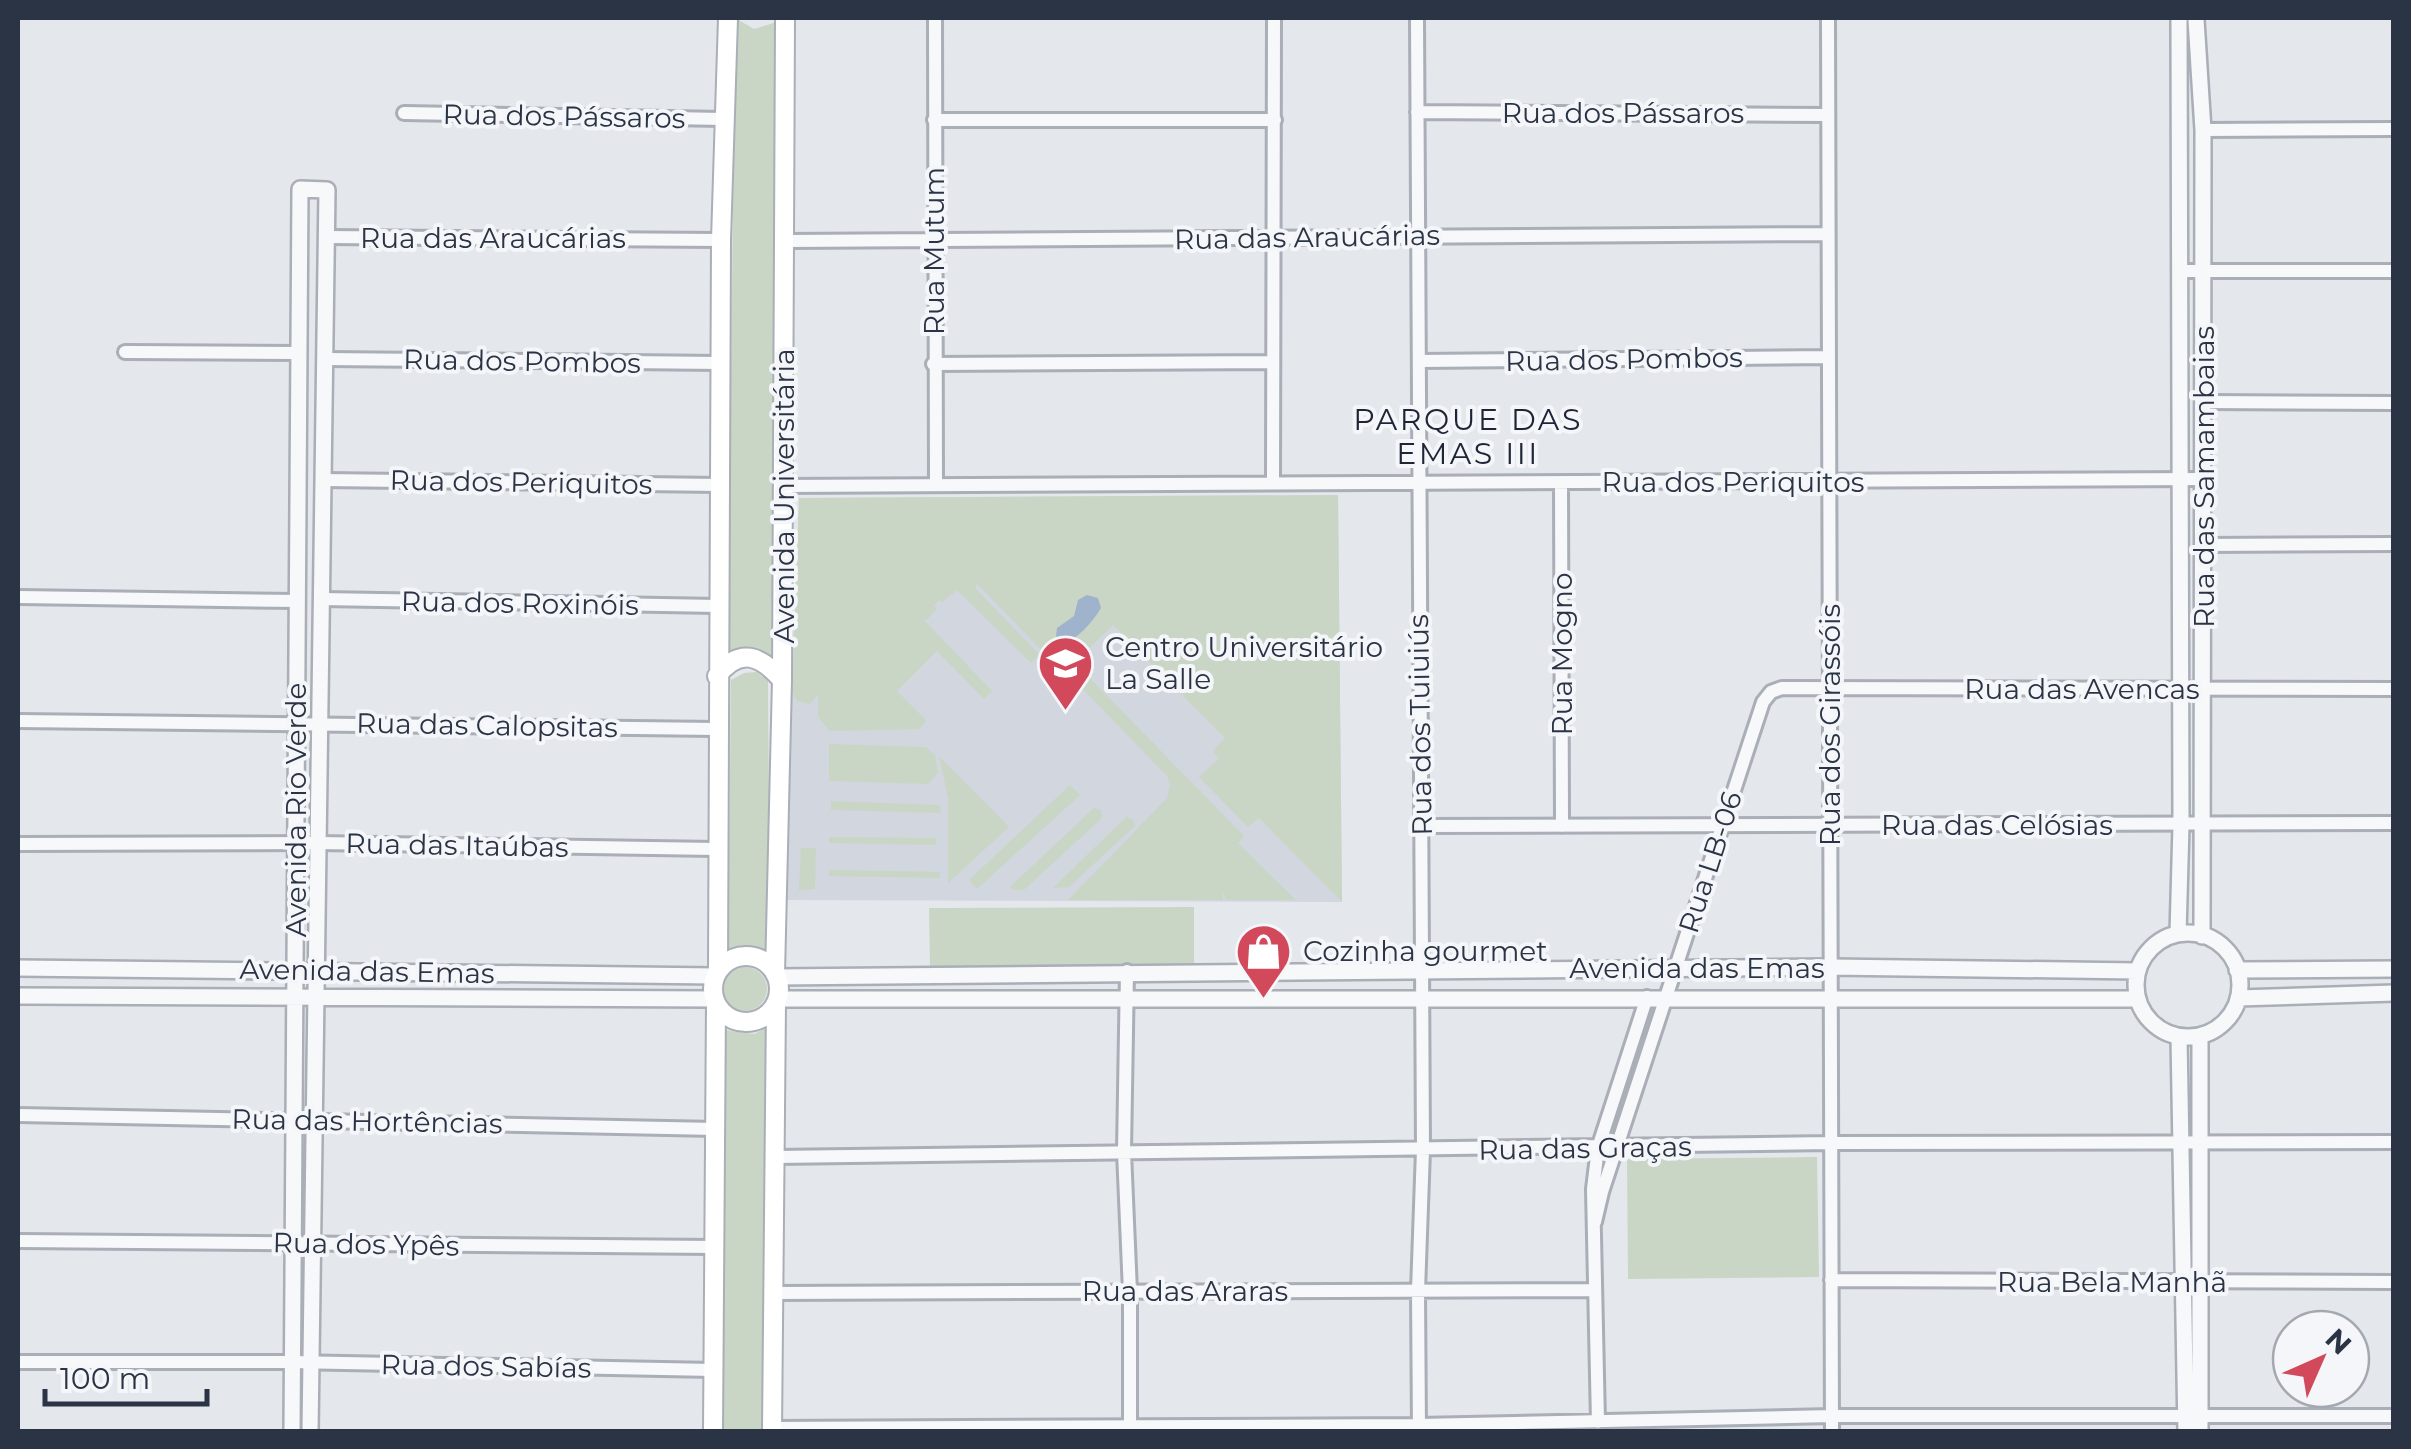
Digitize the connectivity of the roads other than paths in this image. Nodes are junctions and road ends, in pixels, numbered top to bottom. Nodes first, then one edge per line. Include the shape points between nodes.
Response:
1 (728, 18) edge
2 (785, 18) edge
3 (935, 18) edge
4 (1274, 18) edge
5 (1417, 18) edge
6 (1828, 18) edge
7 (2186, 19) edge
8 (1418, 112) junction
9 (404, 113) dead end
10 (1828, 115) junction
11 (724, 119) junction
12 (934, 120) junction
13 (1275, 120) junction
14 (2394, 129) edge
15 (2203, 130) junction
16 (1828, 234) junction
17 (1418, 236) junction
18 (326, 238) junction
19 (934, 238) junction
20 (1276, 239) junction
21 (720, 240) junction
22 (786, 241) junction
23 (2179, 271) junction
24 (2394, 271) edge
25 (2204, 272) junction
26 (124, 352) dead end
27 (299, 353) junction
28 (1829, 357) junction
29 (325, 358) junction
30 (1274, 362) junction
31 (1419, 362) junction
32 (720, 363) junction
33 (934, 364) junction
34 (2204, 402) junction
35 (2394, 404) edge
36 (2178, 478) junction
37 (2204, 478) junction
38 (323, 480) junction
39 (1273, 482) junction
40 (1829, 482) junction
41 (1561, 483) junction
42 (936, 484) junction
43 (1418, 484) junction
44 (719, 485) junction
45 (782, 486) junction
46 (2204, 544) junction
47 (2394, 544) edge
48 (18, 597) edge
49 (322, 600) junction
50 (297, 601) junction
51 (718, 606) junction
52 (718, 676) junction
53 (782, 680) junction
54 (2180, 689) junction
55 (2204, 689) junction
56 (2394, 689) edge
57 (1829, 690) junction
58 (1771, 692) joint
59 (18, 722) edge
60 (296, 722) junction
61 (320, 722) junction
62 (717, 729) junction
63 (2394, 823) edge
64 (2204, 824) junction
65 (1830, 825) junction
66 (2181, 825) junction
67 (1421, 826) junction
68 (1562, 826) junction
69 (1722, 827) junction
70 (318, 843) junction
71 (18, 844) edge
72 (295, 844) junction
73 (716, 849) junction
74 (2178, 934) junction
75 (2202, 936) junction
76 (1830, 967) junction
77 (18, 968) edge
78 (1676, 968) junction
79 (1422, 969) junction
80 (2394, 969) edge
81 (294, 970) junction
82 (316, 970) junction
83 (2237, 970) junction
84 (2138, 971) junction
85 (1128, 972) junction
86 (717, 974) junction
87 (776, 976) junction
88 (2394, 994) edge
89 (18, 996) edge
90 (294, 998) junction
91 (316, 998) junction
92 (1647, 998) junction
93 (1665, 998) junction
94 (2238, 998) junction
95 (2138, 999) junction
96 (1422, 1000) junction
97 (776, 1001) junction
98 (1127, 1001) junction
99 (1830, 1001) junction
100 (716, 1002) junction
101 (2200, 1036) junction
102 (2179, 1037) junction
103 (18, 1115) edge
104 (294, 1119) junction
105 (314, 1120) junction
106 (716, 1130) junction
107 (2182, 1142) junction
108 (2202, 1142) junction
109 (2394, 1142) edge
110 (1831, 1144) junction
111 (1598, 1148) junction
112 (1618, 1148) junction
113 (1423, 1150) junction
114 (1124, 1152) junction
115 (776, 1158) junction
116 (1596, 1222) junction
117 (18, 1241) edge
118 (293, 1243) junction
119 (313, 1244) junction
120 (715, 1246) junction
121 (1832, 1280) junction
122 (2394, 1282) edge
123 (2181, 1283) junction
124 (2202, 1283) junction
125 (1418, 1290) junction
126 (1595, 1290) junction
127 (1130, 1292) junction
128 (774, 1293) junction
129 (18, 1362) edge
130 (292, 1362) junction
131 (311, 1363) junction
132 (714, 1370) junction
133 (1832, 1416) junction
134 (2394, 1416) edge
135 (1598, 1422) junction
136 (2193, 1424) edge
137 (1419, 1429) edge
138 (772, 1430) edge
139 (1130, 1430) edge
140 (292, 1432) edge
141 (310, 1432) edge
142 (714, 1432) edge
143 (1832, 1432) edge

1 - 11 main road
2 - 22 main road, Avenida Universitária
3 - 12 street, Rua Mutum
4 - 13 street
5 - 8 street, Rua dos Tuiuiús
6 - 10 street, Rua dos Girassóis
7 - 15 street, Rua das Samambaias
7 - 23 street, Rua das Samambaias
8 - 10 street, Rua dos Pássaros
8 - 17 street, Rua dos Tuiuiús
9 - 11 street, Rua dos Pássaros
10 - 16 street, Rua dos Girassóis
11 - 21 main road
12 - 13 street
12 - 19 street, Rua Mutum
13 - 20 street
14 - 15 street
15 - 25 street, Rua das Samambaias
16 - 17 street, Rua das Araucárias
16 - 28 street, Rua dos Girassóis
17 - 20 street, Rua das Araucárias
17 - 31 street, Rua dos Tuiuiús
18 - 21 street, Rua das Araucárias
18 - 27 street, Avenida Rio Verde via 327,190 300,188
18 - 29 street, Avenida Rio Verde
19 - 20 street, Rua das Araucárias
19 - 22 street, Rua das Araucárias
19 - 33 street, Rua Mutum
20 - 30 street
21 - 32 main road
22 - 45 main road, Avenida Universitária
23 - 25 street
23 - 36 street, Rua das Samambaias
24 - 25 street
25 - 34 street, Rua das Samambaias
26 - 27 street
27 - 50 street, Avenida Rio Verde
28 - 31 street, Rua dos Pombos
28 - 40 street, Rua dos Girassóis
29 - 32 street, Rua dos Pombos
29 - 38 street, Avenida Rio Verde
30 - 33 street
30 - 39 street
31 - 43 street, Rua dos Tuiuiús
32 - 44 main road
33 - 42 street, Rua Mutum
34 - 35 street
34 - 37 street, Rua das Samambaias
36 - 37 street, Rua dos Periquitos
36 - 40 street, Rua dos Periquitos
36 - 54 street, Rua das Samambaias
37 - 46 street, Rua das Samambaias
38 - 44 street, Rua dos Periquitos
38 - 49 street, Avenida Rio Verde
39 - 42 street, Rua dos Periquitos
39 - 43 street, Rua dos Periquitos
40 - 41 street, Rua dos Periquitos
40 - 57 street, Rua dos Girassóis
41 - 43 street, Rua dos Periquitos
41 - 68 street, Rua Mogno
42 - 45 street, Rua dos Periquitos
43 - 67 street, Rua dos Tuiuiús
44 - 51 main road
45 - 53 main road, Avenida Universitária
46 - 47 street
46 - 55 street, Rua das Samambaias
48 - 50 street
49 - 51 street, Rua dos Roxinóis
49 - 61 street, Avenida Rio Verde
50 - 60 street, Avenida Rio Verde
51 - 52 main road
52 - 53 main road via 747,658 764,662
52 - 62 main road
53 - 87 main road, Avenida Universitária
54 - 55 street, Rua das Avencas
54 - 57 street, Rua das Avencas
54 - 66 street, Rua das Samambaias
55 - 56 street, Rua das Avencas
55 - 64 street, Rua das Samambaias
57 - 58 street, Rua das Avencas
57 - 65 street, Rua dos Girassóis
58 - 69 street, Rua LB-06
59 - 60 street, Rua das Calopsitas
60 - 61 street, Rua das Calopsitas
60 - 72 street, Avenida Rio Verde
61 - 62 street, Rua das Calopsitas
61 - 70 street, Avenida Rio Verde
62 - 73 main road
63 - 64 street, Rua das Celósias
64 - 66 street, Rua das Celósias
64 - 75 street, Rua das Samambaias
65 - 66 street, Rua das Celósias
65 - 69 street, Rua das Celósias
65 - 76 street, Rua dos Girassóis
66 - 74 street, Rua das Samambaias
67 - 68 street, Rua das Celósias
67 - 79 street, Rua dos Tuiuiús
68 - 69 street, Rua das Celósias
69 - 78 street, Rua LB-06
70 - 72 street, Rua das Itaúbas
70 - 73 street, Rua das Itaúbas
70 - 82 street, Avenida Rio Verde
71 - 72 street, Rua das Itaúbas
72 - 81 street, Avenida Rio Verde
73 - 86 main road
74 - 75 street
74 - 84 street via 2152,947
75 - 83 street via 2220,945
76 - 78 street, Avenida das Emas
76 - 84 street, Avenida das Emas
76 - 99 street, Rua dos Girassóis
77 - 81 street, Avenida das Emas
78 - 79 street, Avenida das Emas
78 - 93 street, Rua LB-06
79 - 85 street, Avenida das Emas
79 - 96 street, Rua dos Tuiuiús
80 - 83 street
81 - 82 street, Avenida das Emas
81 - 90 street, Avenida Rio Verde
82 - 86 street, Avenida das Emas
82 - 91 street, Avenida Rio Verde
83 - 94 street
84 - 95 street
85 - 87 street, Avenida das Emas
85 - 98 street
86 - 87 main road via 747,956 766,963
86 - 100 main road
87 - 97 main road
88 - 94 street
89 - 90 street, Avenida das Emas
90 - 91 street, Avenida das Emas
90 - 104 street, Avenida Rio Verde
91 - 100 street, Avenida das Emas
91 - 105 street, Avenida Rio Verde
92 - 93 street, Avenida das Emas
92 - 96 street, Avenida das Emas
92 - 111 street
93 - 99 street, Avenida das Emas
93 - 112 street, Rua LB-06
94 - 101 street via 2220,1026
95 - 99 street, Avenida das Emas
95 - 102 street via 2148,1019
96 - 98 street, Avenida das Emas
96 - 113 street, Rua dos Tuiuiús
97 - 98 street, Avenida das Emas
97 - 100 main road via 764,1017 744,1022
97 - 115 main road
98 - 114 street
99 - 110 street, Rua dos Girassóis
100 - 106 main road
101 - 102 street
101 - 108 street
102 - 107 street
103 - 104 street, Rua das Hortências
104 - 105 street, Rua das Hortências
104 - 118 street, Avenida Rio Verde
105 - 106 street, Rua das Hortências
105 - 119 street, Avenida Rio Verde
106 - 120 main road
107 - 108 street, Rua das Graças
107 - 110 street, Rua das Graças
107 - 123 street
108 - 109 street, Rua das Graças
108 - 124 street
110 - 112 street, Rua das Graças
110 - 121 street, Rua dos Girassóis
111 - 112 street, Rua das Graças
111 - 113 street, Rua das Graças
111 - 116 street
112 - 116 street, Rua LB-06
113 - 114 street, Rua das Graças
113 - 125 street, Rua dos Tuiuiús
114 - 115 street, Rua das Graças
114 - 127 street
115 - 128 main road
116 - 126 street
117 - 118 street, Rua dos Ypês
118 - 119 street, Rua dos Ypês
118 - 130 street, Avenida Rio Verde
119 - 120 street, Rua dos Ypês
119 - 131 street, Avenida Rio Verde
120 - 132 main road
121 - 123 street, Rua Bela Manhã
121 - 133 street, Rua dos Girassóis
122 - 124 street, Rua Bela Manhã
123 - 124 street, Rua Bela Manhã
123 - 136 street
124 - 136 street
125 - 126 street, Rua das Araras
125 - 127 street, Rua das Araras
125 - 137 street, Rua dos Tuiuiús
126 - 135 street
127 - 128 street, Rua das Araras
127 - 139 street
128 - 138 main road
129 - 130 street, Rua dos Sabías
130 - 131 street, Rua dos Sabías
130 - 140 street, Avenida Rio Verde
131 - 132 street, Rua dos Sabías
131 - 141 street, Avenida Rio Verde
132 - 142 main road
133 - 135 street
133 - 136 street
133 - 143 street, Rua dos Girassóis
134 - 136 street
135 - 137 street
137 - 139 street
138 - 139 street

